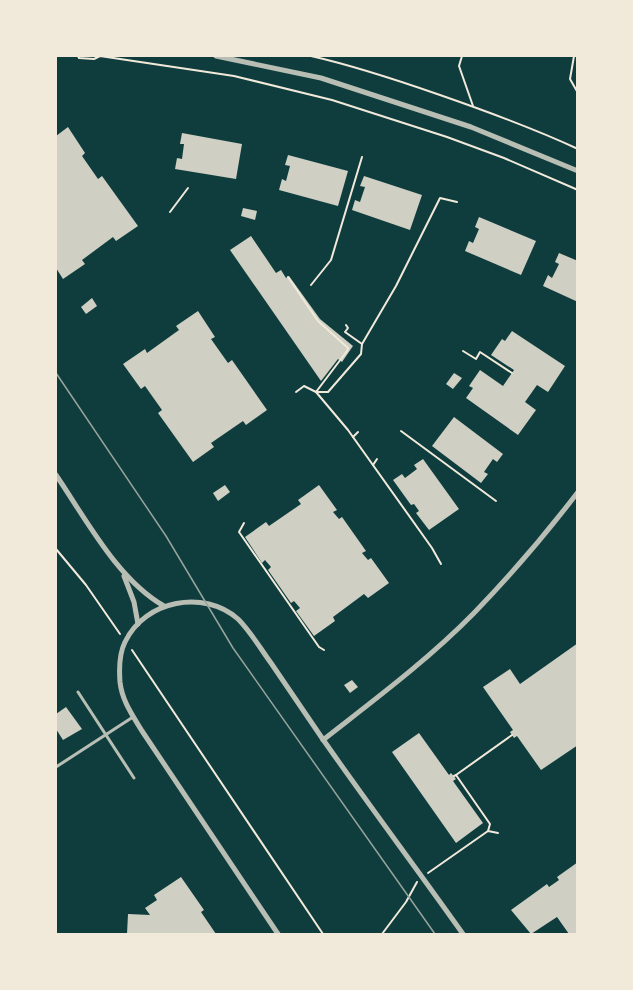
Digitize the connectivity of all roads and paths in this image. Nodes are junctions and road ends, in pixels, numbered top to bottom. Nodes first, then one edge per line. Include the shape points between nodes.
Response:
1 (78, 56) edge
2 (100, 56) edge
3 (216, 56) edge
4 (311, 56) edge
5 (462, 56) edge
6 (574, 56) edge
7 (578, 93) edge
8 (473, 107) junction
9 (578, 149) edge
10 (362, 157) dead end
11 (578, 171) edge
12 (188, 188) dead end
13 (578, 190) edge
14 (457, 202) dead end
15 (170, 212) dead end
16 (288, 277) dead end
17 (311, 285) dead end
18 (346, 325) dead end
19 (362, 344) junction
20 (463, 351) dead end
21 (512, 373) dead end
22 (296, 392) dead end
23 (316, 392) junction
24 (401, 431) dead end
25 (358, 432) dead end
26 (353, 437) junction
27 (377, 459) dead end
28 (373, 465) junction
29 (56, 475) edge
30 (578, 492) edge
31 (496, 501) dead end
32 (244, 524) dead end
33 (56, 549) edge
34 (441, 564) dead end
35 (124, 574) junction
36 (164, 606) junction
37 (138, 624) junction
38 (125, 642) junction
39 (324, 650) dead end
40 (78, 692) dead end
41 (134, 717) junction
42 (106, 734) junction
43 (512, 735) dead end
44 (323, 740) junction
45 (56, 767) edge
46 (134, 778) dead end
47 (488, 831) junction
48 (498, 833) dead end
49 (423, 877) junction
50 (278, 934) edge
51 (323, 934) edge
52 (382, 934) edge
53 (463, 934) edge

1 - 2 path
2 - 13 path via 234,76 332,100 447,136
3 - 11 street via 321,78 471,127
4 - 8 path via 393,78
5 - 8 path via 459,66
6 - 7 path via 570,79
8 - 9 path
10 - 17 path via 331,260
12 - 15 path
14 - 19 path via 440,198
16 - 23 path via 318,321 348,348
18 - 19 path via 345,332
19 - 23 path via 361,354 327,392
20 - 21 path via 476,359 480,352
22 - 23 path via 304,386
23 - 26 path
24 - 31 path
25 - 26 path
26 - 28 path
27 - 28 path
28 - 34 path
29 - 35 street
30 - 44 street via 534,548 473,614
32 - 39 path via 239,532
33 - 38 path
35 - 36 street
35 - 37 street
36 - 37 street
36 - 44 street via 199,602 236,618
37 - 38 street
38 - 41 street via 120,684
38 - 51 path
40 - 42 lane
41 - 42 lane
41 - 50 street
42 - 45 lane
42 - 46 lane
43 - 47 path via 455,776 490,824
44 - 49 street
47 - 48 path
47 - 49 path
49 - 52 path
49 - 53 street

